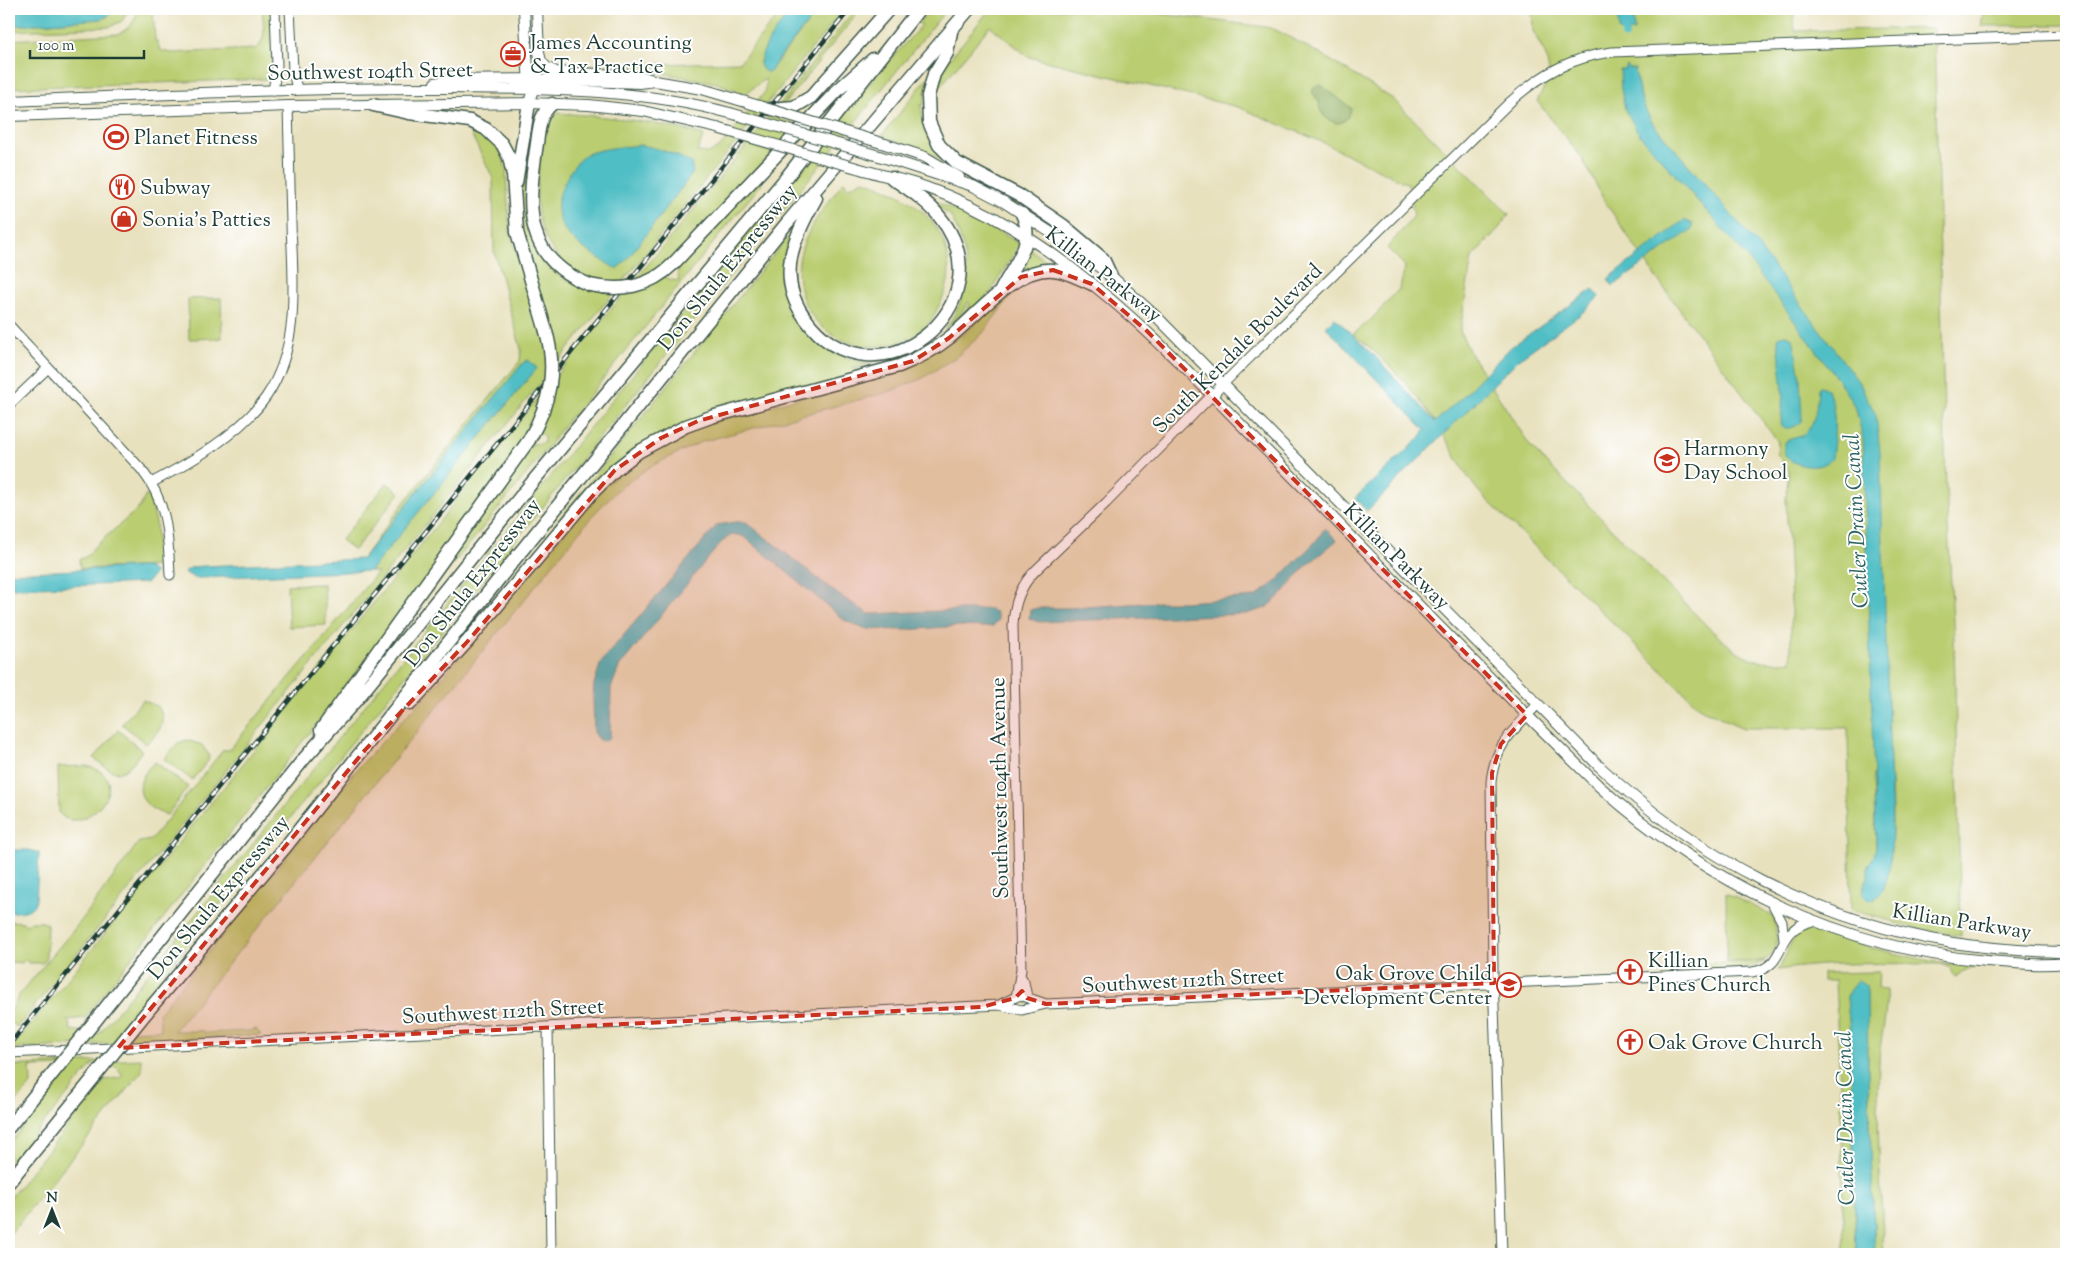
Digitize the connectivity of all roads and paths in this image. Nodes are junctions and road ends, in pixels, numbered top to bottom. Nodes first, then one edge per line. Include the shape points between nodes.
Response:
1 (275, 9) edge
2 (290, 9) edge
3 (524, 9) edge
4 (537, 9) edge
5 (889, 9) edge
6 (919, 9) edge
7 (969, 9) edge
8 (952, 29) junction
9 (2066, 35) edge
10 (888, 47) junction
11 (542, 61) junction
12 (655, 81) junction
13 (532, 84) junction
14 (297, 90) junction
15 (273, 91) junction
16 (139, 96) junction
17 (9, 101) edge
18 (529, 103) junction
19 (552, 104) junction
20 (373, 105) junction
21 (288, 106) junction
22 (770, 109) junction
23 (140, 112) junction
24 (730, 113) joint
25 (9, 116) edge
26 (718, 128) joint
27 (830, 174) junction
28 (892, 178) junction
29 (973, 186) junction
30 (514, 190) junction
31 (1022, 214) junction
32 (1028, 238) junction
33 (1111, 276) junction
34 (1092, 284) junction
35 (1000, 292) junction
36 (9, 325) edge
37 (48, 368) junction
38 (1223, 385) junction
39 (1212, 396) junction
40 (9, 405) edge
41 (151, 483) junction
42 (170, 575) dead end
43 (1018, 598) joint
44 (1538, 704) junction
45 (1527, 715) junction
46 (365, 750) junction
47 (304, 760) junction
48 (1772, 903) junction
49 (1813, 921) junction
50 (1784, 940) junction
51 (2066, 953) edge
52 (2066, 963) edge
53 (1021, 977) junction
54 (1494, 984) junction
55 (1027, 998) junction
56 (1016, 1001) junction
57 (1046, 1004) junction
58 (1026, 1008) junction
59 (548, 1026) junction
60 (9, 1053) edge
61 (9, 1128) edge
62 (9, 1182) edge
63 (551, 1254) edge
64 (1502, 1254) edge

1 - 15 street via 277,66
2 - 14 street
3 - 13 main road
4 - 11 main road
5 - 22 highway via 811,97 787,109
6 - 10 highway, Don Shula Expressway
7 - 8 highway, Don Shula Expressway
8 - 27 highway, Don Shula Expressway
8 - 33 highway via 947,53 934,74 928,96 929,122 939,144 957,163 1020,196 1064,226 1103,259
9 - 38 street, South Kendale Boulevard via 1633,50 1604,53 1564,65 1538,78 1510,102
10 - 19 highway, bridge via 839,89 673,264 659,276 634,287 616,289 590,285 564,272 540,246 532,222 530,190 540,124 543,113
10 - 47 highway, Don Shula Expressway via 786,178
11 - 12 main road via 556,72 634,75
11 - 13 main road
12 - 13 main road
12 - 22 main road, bridge via 702,89
13 - 14 main road, Southwest 104th Street
13 - 18 main road
13 - 24 main road, Southwest 104th Street via 672,99
14 - 15 main road, Southwest 104th Street
15 - 16 main road, Southwest 104th Street
16 - 17 main road, Southwest 104th Street
16 - 23 main road
18 - 19 main road, Southwest 104th Street
18 - 20 main road, Southwest 104th Street
18 - 30 highway
19 - 26 main road, Southwest 104th Street via 643,111
20 - 21 main road, Southwest 104th Street
20 - 30 highway via 470,121 486,128 506,150
21 - 23 main road, Southwest 104th Street
21 - 41 street via 293,302 291,336 284,361 269,392 245,421 217,443
22 - 29 main road, bridge via 925,157
23 - 25 main road, Southwest 104th Street
24 - 29 main road, Killian Parkway, bridge
26 - 28 main road, Killian Parkway, bridge
27 - 28 highway via 797,235 790,261 792,289 802,314 820,336 844,350 871,354 886,354 912,346 934,330 950,307 958,280 957,253 947,228 928,205
27 - 46 highway, Don Shula Expressway via 514,560
28 - 32 main road, Killian Parkway via 953,198
29 - 31 main road, Killian Parkway
30 - 47 highway, bridge via 515,226 551,353 551,386 543,415 529,440 325,722
31 - 32 highway
31 - 33 main road, Killian Parkway
32 - 34 main road, Killian Parkway
32 - 35 highway
33 - 38 main road, Killian Parkway via 1159,319
34 - 35 highway via 1066,272 1045,270 1028,274
34 - 39 main road, Killian Parkway via 1148,331
35 - 46 highway via 949,338 913,360 711,417 674,431 638,452 593,492 467,642
36 - 37 street
37 - 40 street
37 - 41 street
38 - 39 street, South Kendale Boulevard
38 - 44 main road, Killian Parkway
39 - 43 street, South Kendale Boulevard via 1031,575
39 - 45 main road, Killian Parkway
41 - 42 street via 164,512
43 - 53 street, Southwest 104th Avenue via 1013,629
44 - 45 street
44 - 51 main road, Killian Parkway via 1605,771 1655,814 1706,850 1768,884 1843,915 1909,934 1986,948
45 - 48 main road, Killian Parkway via 1600,787 1653,832 1714,873
45 - 54 street via 1501,744 1492,773
46 - 62 highway, Don Shula Expressway, bridge
47 - 61 highway, Don Shula Expressway, bridge
48 - 49 main road, Killian Parkway
48 - 50 street via 1782,922
49 - 50 street, Southwest 112th Street via 1796,926
49 - 52 main road, Killian Parkway via 1873,940 1939,955 2003,962
50 - 54 street, Southwest 112th Street via 1777,957 1758,971
53 - 55 street, Southwest 104th Avenue
53 - 56 street, Southwest 104th Avenue
54 - 57 street, Southwest 112th Street
54 - 64 street
55 - 56 street via 1023,995
55 - 57 street, Southwest 112th Street
55 - 58 street via 1029,1004
56 - 58 street via 1020,1010
56 - 59 street, Southwest 112th Street via 999,1005
57 - 58 street, Southwest 112th Street
59 - 60 street, Southwest 112th Street
59 - 63 street

